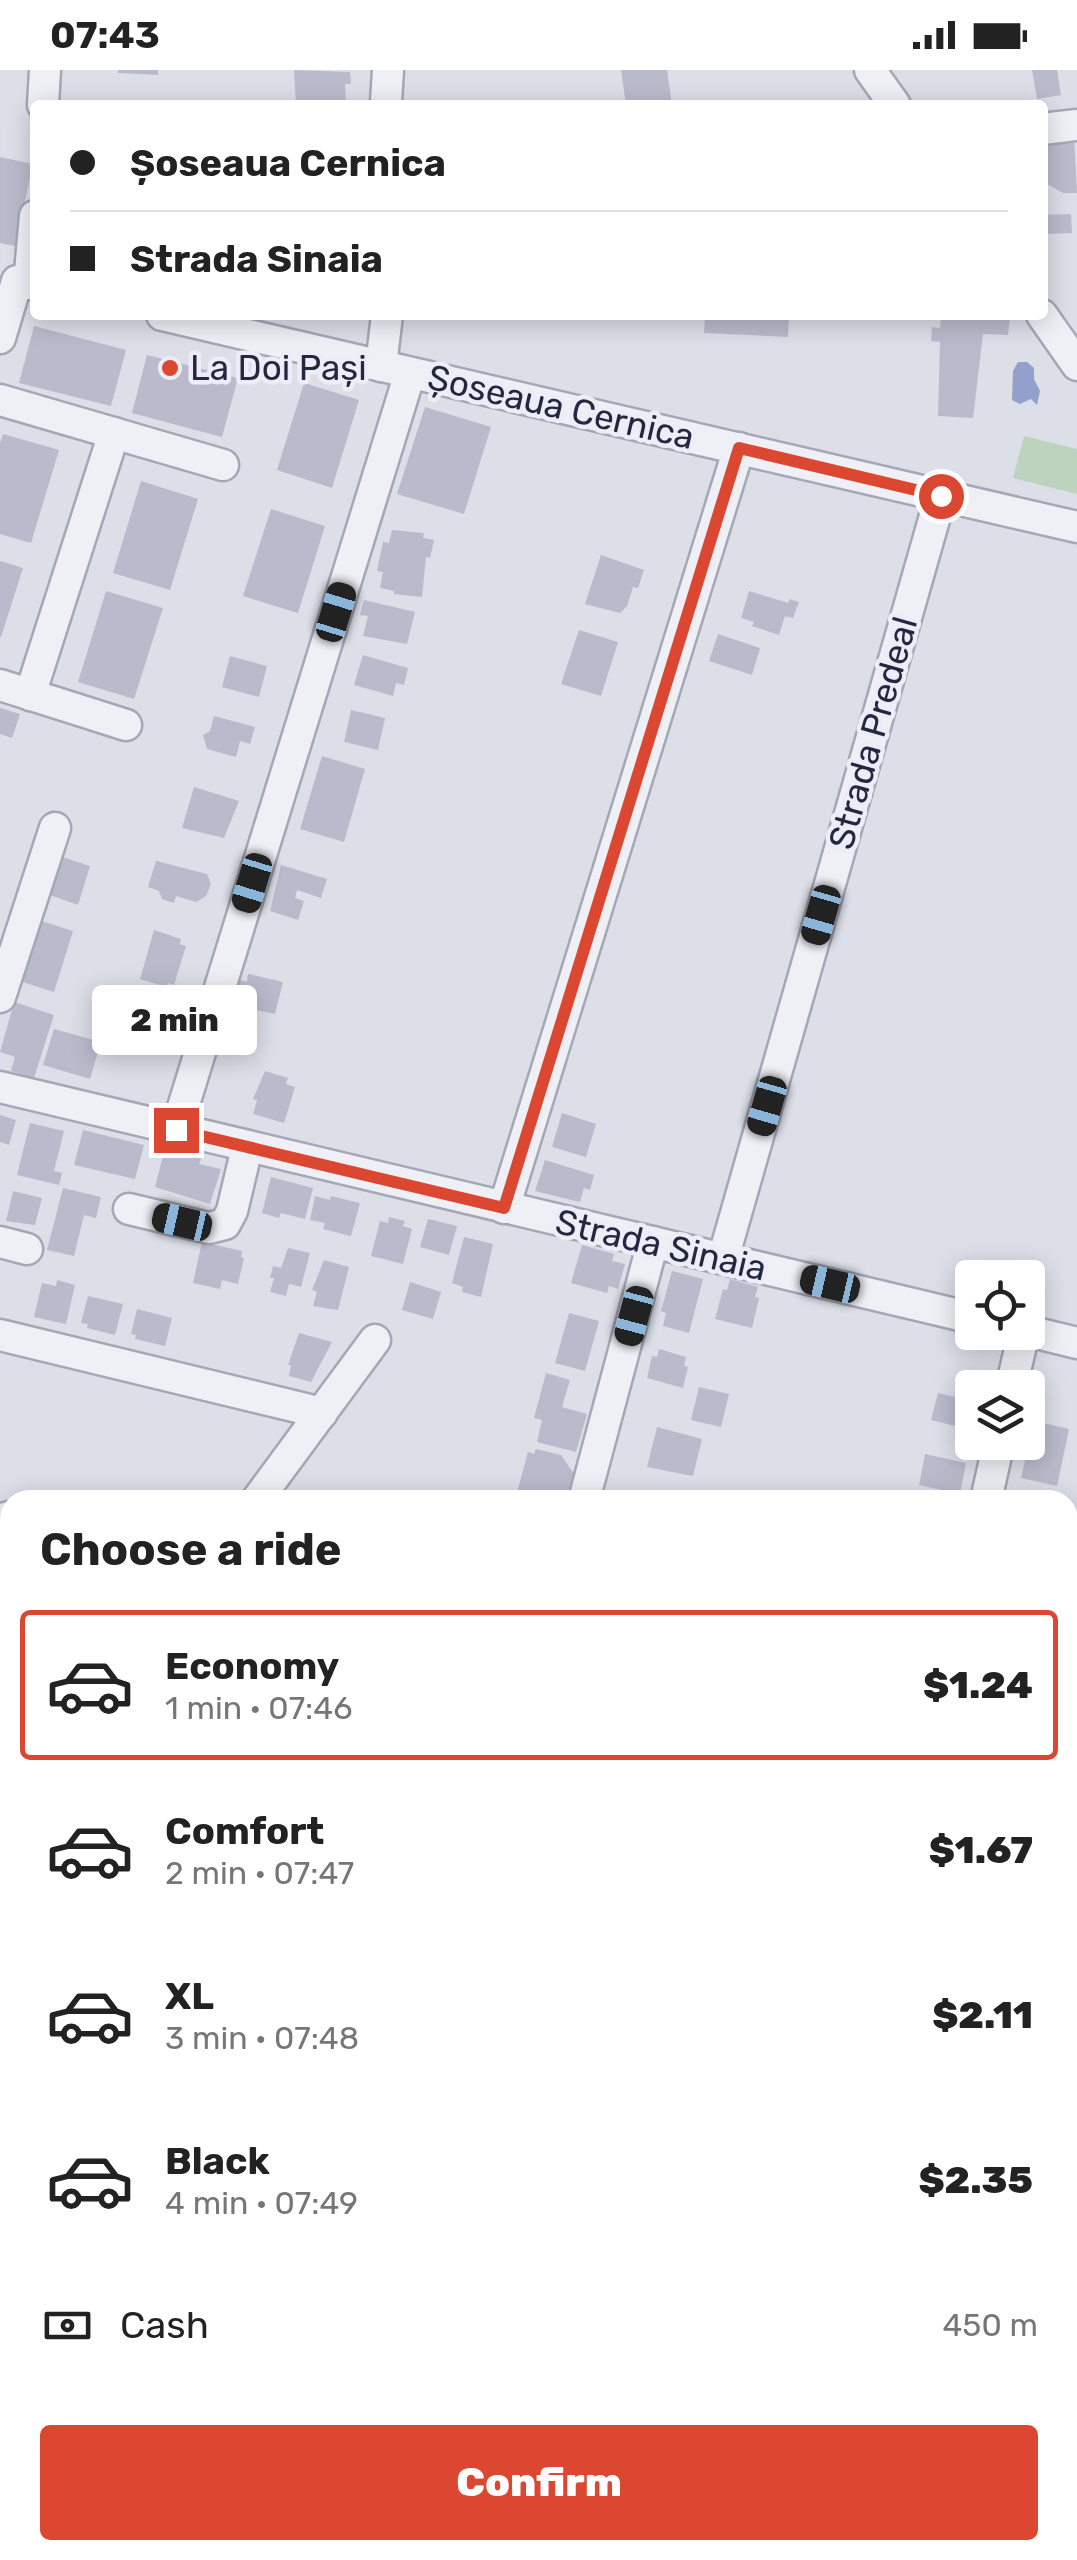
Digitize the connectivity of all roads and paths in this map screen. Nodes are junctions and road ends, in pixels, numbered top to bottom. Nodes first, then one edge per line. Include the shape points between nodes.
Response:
1 (45, 70) edge
2 (388, 70) edge
3 (870, 70) edge
4 (43, 100) edge
5 (386, 100) edge
6 (891, 100) edge
7 (1077, 124) edge
8 (1048, 128) edge
9 (30, 238) edge
10 (20, 282) edge
11 (184, 320) edge
12 (387, 320) edge
13 (1046, 320) edge
14 (0, 338) edge
15 (1077, 365) edge
16 (395, 369) junction
17 (0, 400) edge
18 (114, 433) junction
19 (739, 448) junction
20 (224, 465) dead end
21 (941, 496) junction
22 (1077, 527) edge
23 (0, 685) edge
24 (30, 695) junction
25 (126, 725) dead end
26 (55, 828) dead end
27 (0, 997) edge
28 (0, 1087) edge
29 (176, 1130) junction
30 (247, 1148) junction
31 (504, 1208) junction
32 (129, 1209) dead end
33 (653, 1242) junction
34 (723, 1259) junction
35 (955, 1314) edge
36 (0, 1335) edge
37 (1045, 1336) edge
38 (375, 1340) dead end
39 (1077, 1343) edge
40 (322, 1413) junction
41 (995, 1460) edge
42 (264, 1490) edge
43 (587, 1490) edge
44 (988, 1490) edge

1 - 4 street
2 - 5 street
3 - 6 street
7 - 8 street
9 - 10 street
10 - 14 street
11 - 16 street, Șoseaua Cernica
12 - 16 street
13 - 15 street
16 - 19 street, Șoseaua Cernica
16 - 29 street
17 - 18 street
18 - 20 street
18 - 24 street
19 - 21 street, Șoseaua Cernica
19 - 31 street
21 - 22 street, Șoseaua Cernica
21 - 34 street, Strada Predeal
23 - 24 street
24 - 25 street
26 - 27 street
28 - 29 street, Strada Sinaia
29 - 30 street, Strada Sinaia
30 - 31 street, Strada Sinaia
30 - 32 street via 225,1224 208,1228
31 - 33 street, Strada Sinaia
33 - 34 street, Strada Sinaia
33 - 43 street
34 - 35 street, Strada Sinaia
36 - 40 street
37 - 39 street
38 - 40 street
40 - 42 street
41 - 44 street

